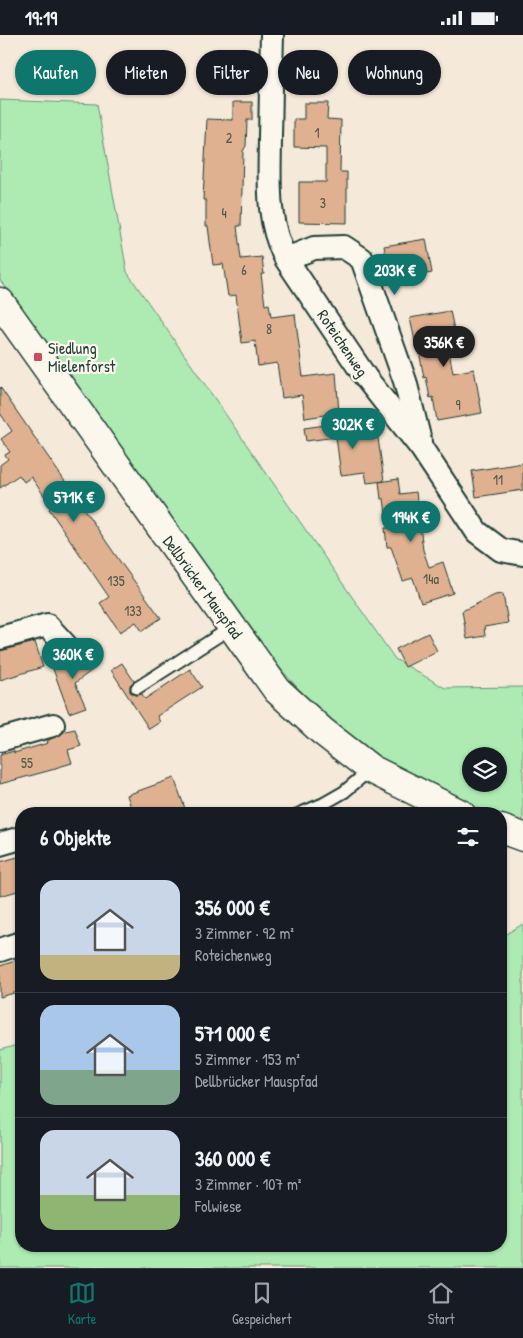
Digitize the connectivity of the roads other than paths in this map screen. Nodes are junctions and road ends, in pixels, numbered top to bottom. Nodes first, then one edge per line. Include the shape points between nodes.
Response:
1 (272, 35) edge
2 (286, 259) junction
3 (0, 302) edge
4 (422, 449) junction
5 (523, 554) edge
6 (232, 627) junction
7 (0, 638) edge
8 (69, 649) dead end
9 (137, 688) dead end
10 (53, 725) dead end
11 (0, 740) edge
12 (371, 769) junction
13 (316, 807) edge
14 (431, 807) edge
15 (507, 831) edge
16 (523, 837) edge
17 (15, 840) edge
18 (0, 844) edge
19 (15, 945) edge
20 (0, 950) edge

1 - 2 street, Roteichenweg via 272,223
2 - 4 street, Roteichenweg via 366,378
2 - 4 street, Roteichenweg via 314,248 344,247 362,259 405,381
3 - 6 main road, Dellbrücker Mauspfad
4 - 5 street, Roteichenweg via 477,532 501,551
6 - 9 lane
6 - 12 main road, Dellbrücker Mauspfad via 277,690
7 - 8 street via 47,625
10 - 11 street
12 - 13 lane via 344,792
12 - 14 main road, Dellbrücker Mauspfad
15 - 16 main road
17 - 18 street
19 - 20 street

